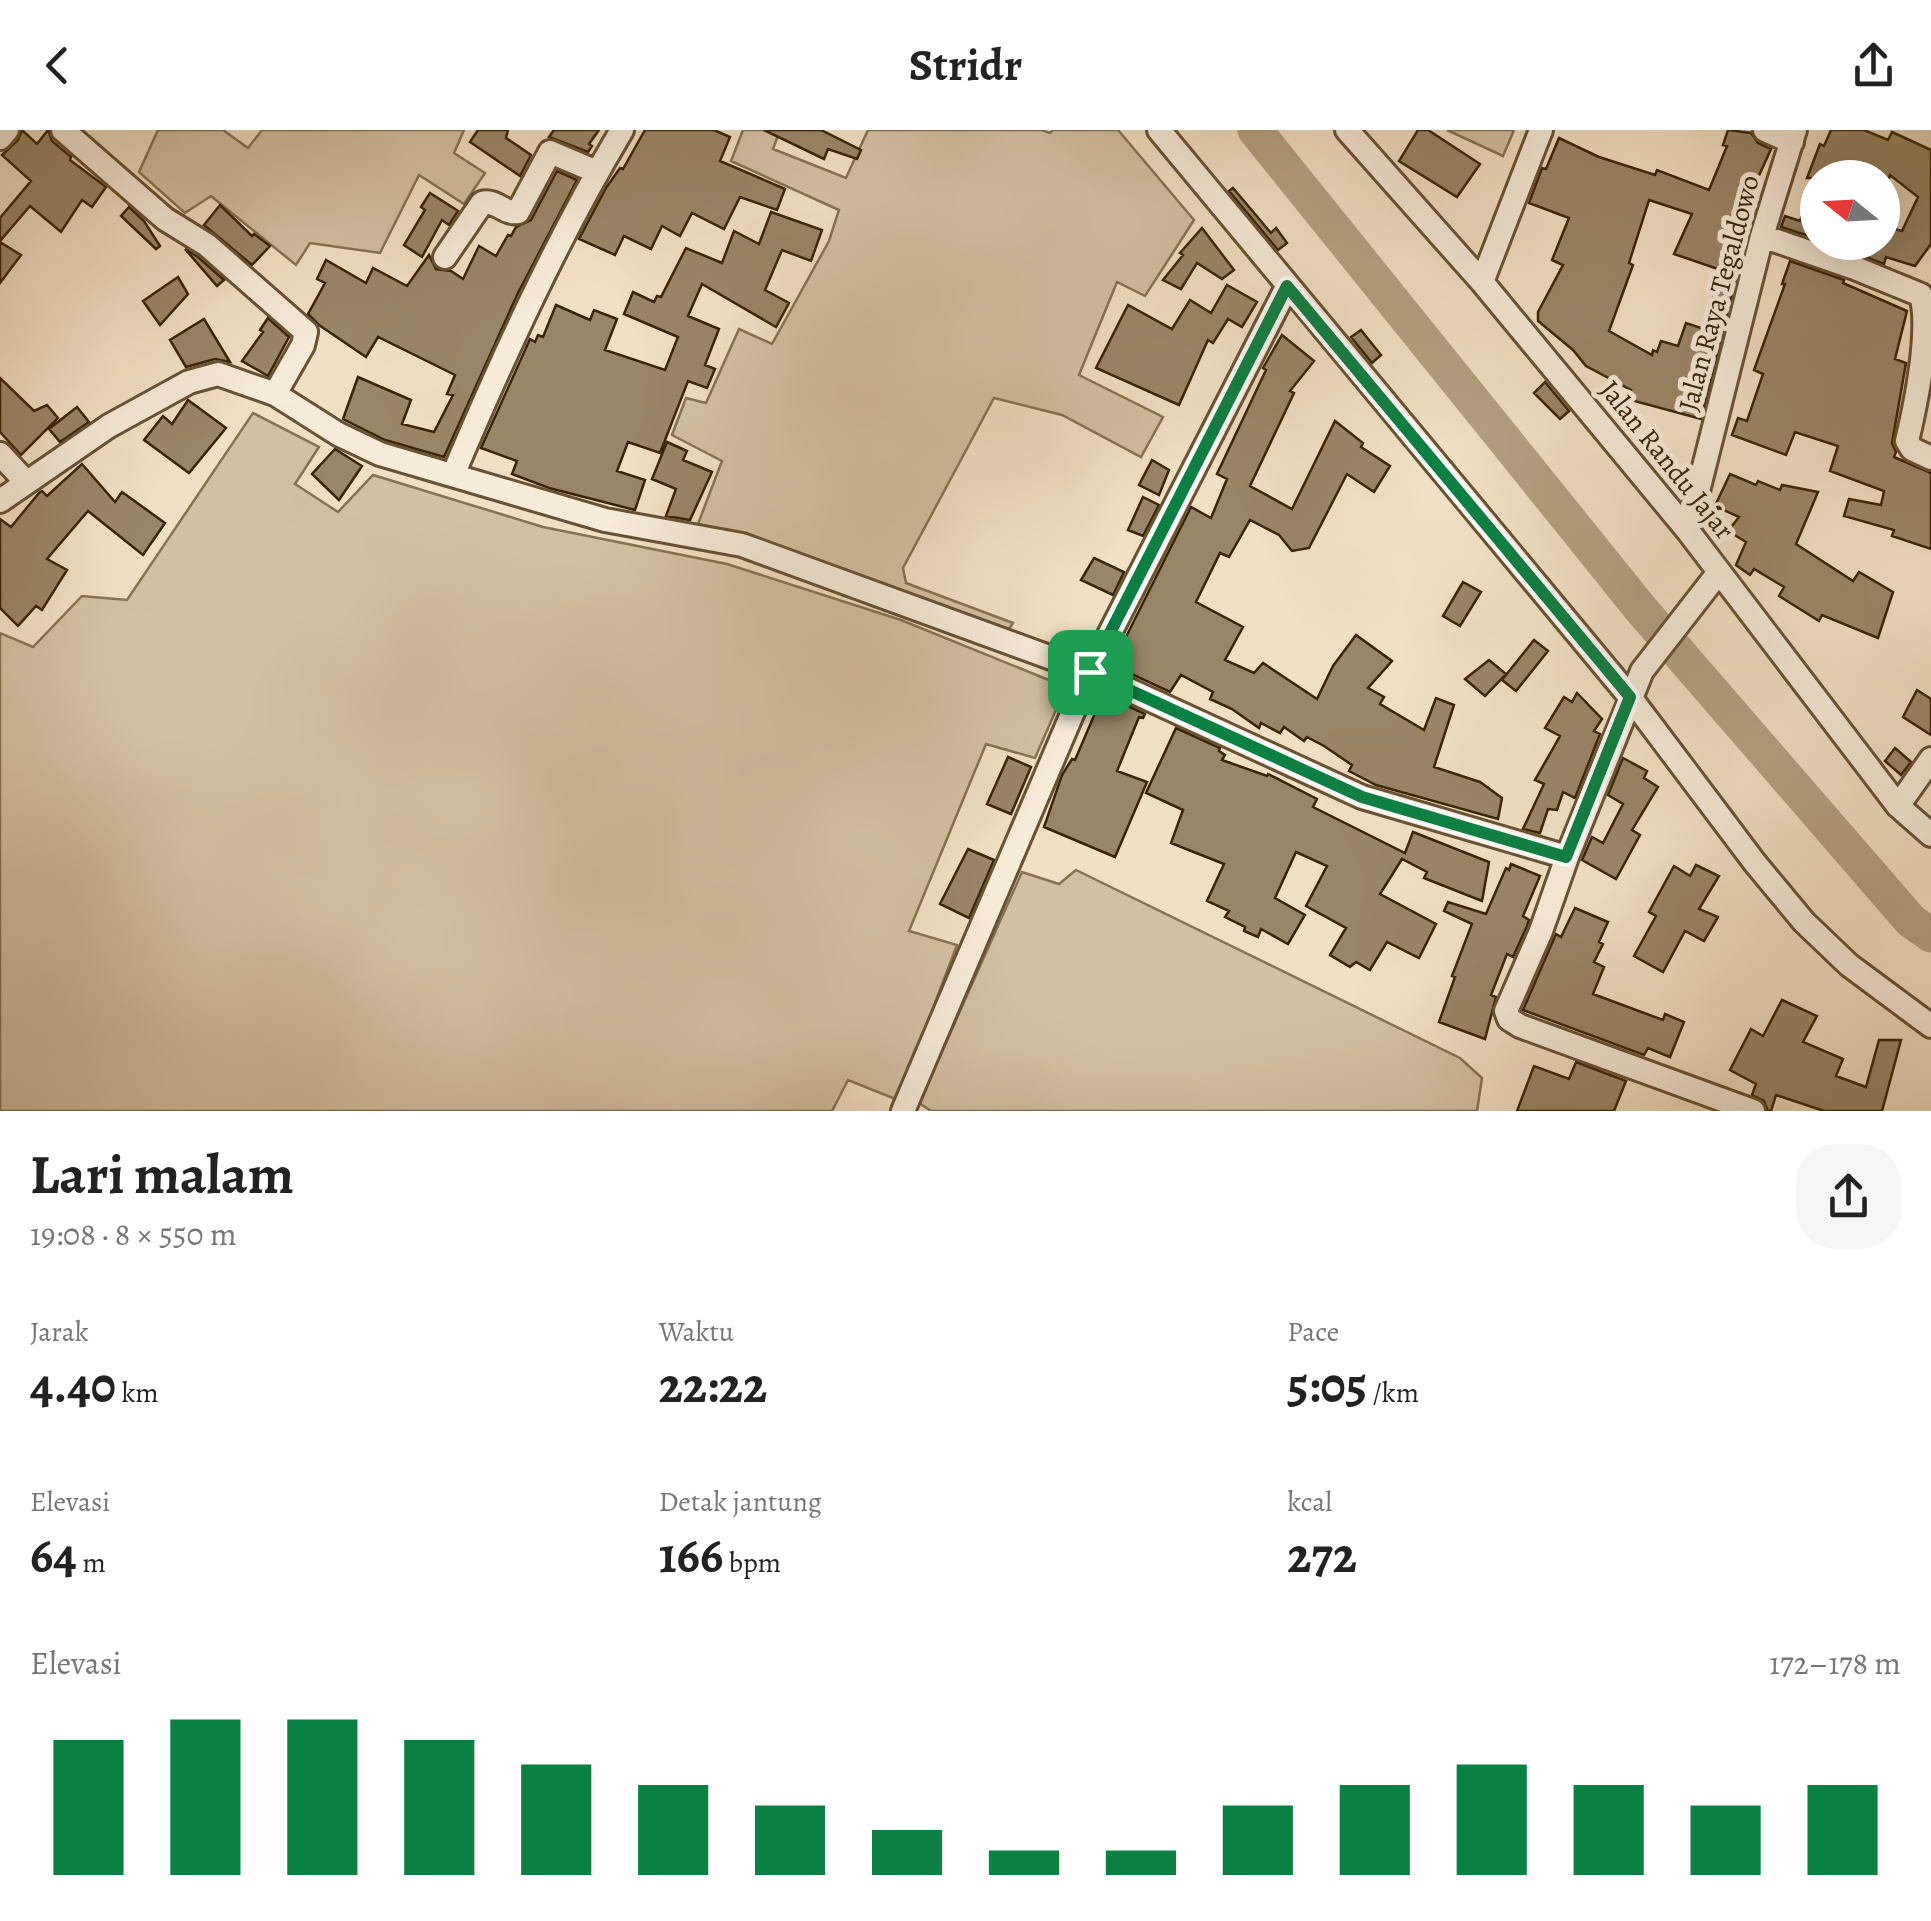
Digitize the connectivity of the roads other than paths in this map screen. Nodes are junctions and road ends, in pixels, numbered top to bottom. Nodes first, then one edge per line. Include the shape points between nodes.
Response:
1 (7, 130) edge
2 (64, 130) edge
3 (622, 130) edge
4 (1159, 130) edge
5 (1347, 130) edge
6 (1541, 130) edge
7 (1765, 130) edge
8 (1794, 136) edge
9 (0, 138) edge
10 (597, 172) junction
11 (1762, 236) junction
12 (446, 257) dead end
13 (1482, 282) junction
14 (1287, 286) junction
15 (1926, 286) edge
16 (275, 394) junction
17 (0, 454) edge
18 (1931, 458) edge
19 (452, 475) junction
20 (26, 482) junction
21 (0, 501) edge
22 (1688, 530) junction
23 (1718, 572) junction
24 (1090, 672) junction
25 (1630, 697) junction
26 (1931, 759) edge
27 (1898, 806) junction
28 (1931, 835) edge
29 (1566, 857) junction
30 (1931, 1026) edge
31 (903, 1111) edge
32 (1753, 1111) edge

1 - 9 street
2 - 16 street via 306,332
3 - 10 street
4 - 14 street
5 - 13 street, Jalan Randu Jajar
6 - 13 street
7 - 8 street
8 - 11 street, Jalan Raya Tegaldowo
10 - 12 street via 550,152 518,212 482,203
10 - 19 street via 515,330
11 - 15 street
11 - 22 street, Jalan Raya Tegaldowo
13 - 22 street, Jalan Randu Jajar
14 - 24 street
14 - 25 street
15 - 18 street via 1924,372 1907,441
16 - 19 street via 380,454
16 - 20 street via 218,374 188,382
17 - 20 street
19 - 24 street via 623,525 742,545
20 - 21 street
22 - 23 street, Jalan Randu Jajar
23 - 25 street via 1642,670
23 - 27 street, Jalan Randu Jajar
24 - 29 street via 1362,797
24 - 31 street
25 - 29 street
25 - 30 street via 1804,922
26 - 27 street
27 - 28 street, Jalan Randu Jajar
29 - 32 street via 1506,1010 1509,1020

